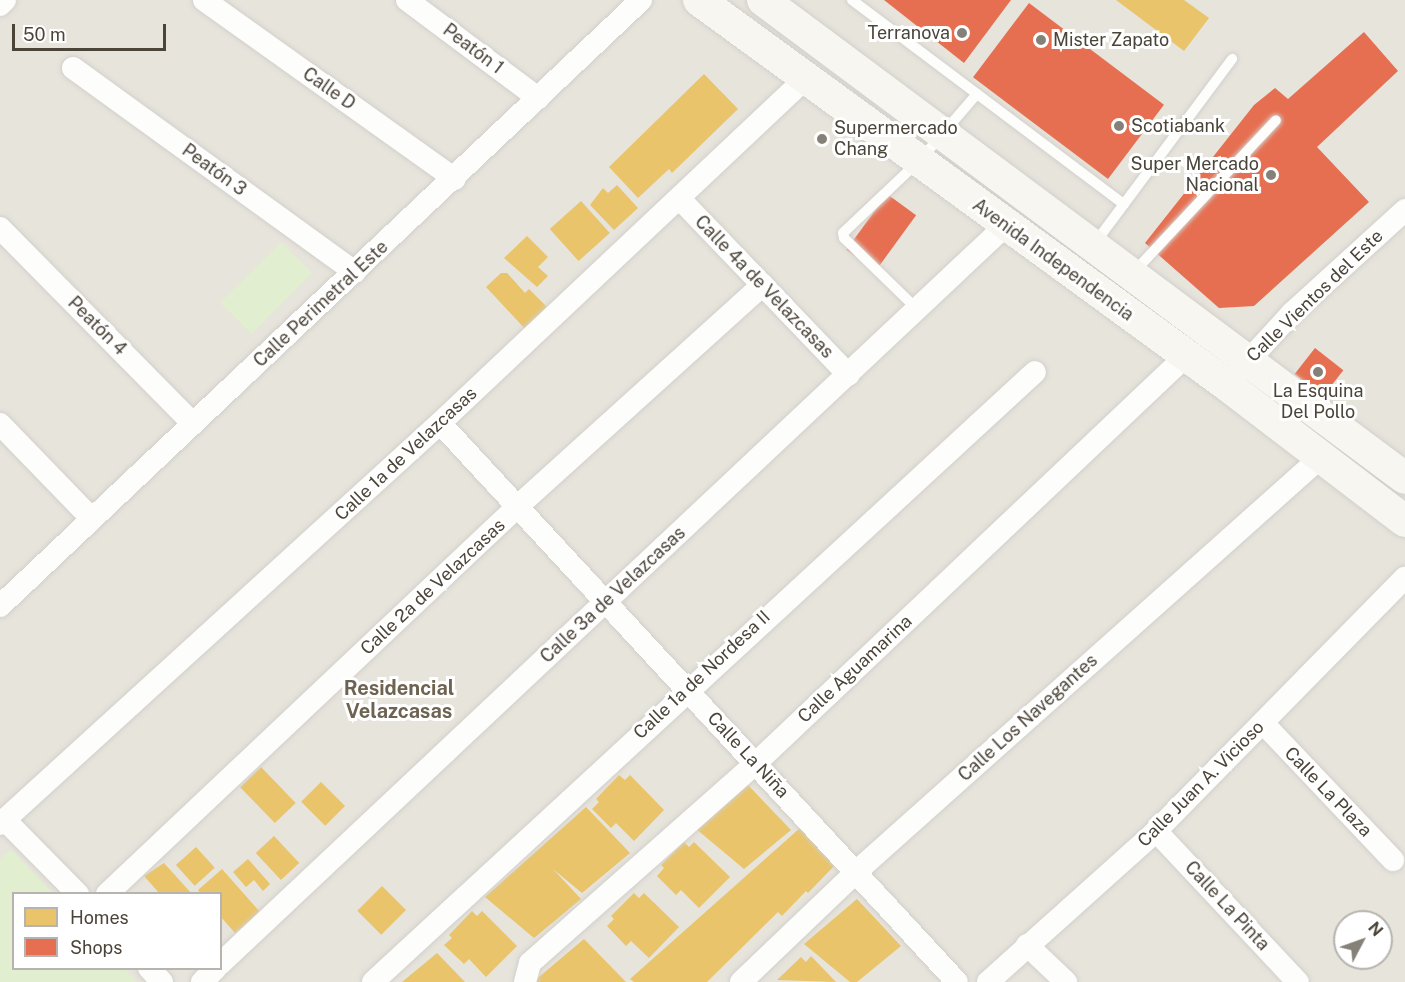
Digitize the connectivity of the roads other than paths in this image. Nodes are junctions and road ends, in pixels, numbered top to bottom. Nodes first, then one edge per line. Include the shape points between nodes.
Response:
1 (5, 0) edge
2 (204, 0) edge
3 (408, 0) edge
4 (699, 0) edge
5 (763, 0) edge
6 (852, 0) edge
7 (634, 2) edge
8 (0, 5) edge
9 (1232, 59) dead end
10 (73, 68) dead end
11 (806, 78) junction
12 (977, 94) junction
13 (538, 98) junction
14 (1276, 120) dead end
15 (944, 132) junction
16 (920, 160) junction
17 (455, 179) junction
18 (679, 198) junction
19 (1124, 204) junction
20 (1405, 210) edge
21 (1006, 225) junction
22 (0, 228) edge
23 (1093, 246) junction
24 (355, 272) junction
25 (1133, 273) junction
26 (763, 285) junction
27 (918, 310) junction
28 (1185, 357) junction
29 (1247, 361) junction
30 (1035, 372) dead end
31 (849, 375) junction
32 (1227, 385) junction
33 (440, 423) junction
34 (0, 424) edge
35 (193, 424) junction
36 (1320, 458) junction
37 (1405, 478) edge
38 (518, 506) junction
39 (92, 519) junction
40 (1405, 521) edge
41 (1405, 578) edge
42 (606, 602) junction
43 (0, 606) edge
44 (686, 689) junction
45 (1263, 723) junction
46 (755, 764) junction
47 (2, 822) edge
48 (1156, 831) junction
49 (1393, 860) dead end
50 (856, 872) junction
51 (76, 892) edge
52 (109, 892) edge
53 (1027, 945) junction
54 (222, 962) edge
55 (150, 970) edge
56 (215, 970) edge
57 (524, 980) edge
58 (162, 982) edge
59 (202, 982) edge
60 (373, 982) edge
61 (741, 982) edge
62 (957, 982) edge
63 (988, 982) edge
64 (1066, 982) edge
65 (1298, 982) edge

1 - 8 street
2 - 17 street, Calle D
3 - 13 street, Peatón 1
4 - 11 main road, Avenida Independencia
5 - 15 main road, Avenida Independencia
6 - 12 lane
7 - 13 street, Calle Perimetral Este
9 - 19 lane
10 - 24 street, Peatón 3
11 - 16 main road, Avenida Independencia
11 - 18 street, Calle 1a de Velazcasas
12 - 15 lane
12 - 19 lane
13 - 17 street, Calle Perimetral Este
14 - 25 lane
15 - 16 lane
15 - 23 main road, Avenida Independencia
16 - 21 main road, Avenida Independencia
16 - 27 lane via 843,233
17 - 24 street, Calle Perimetral Este
18 - 26 street, Calle 4a de Velazcasas
18 - 33 street, Calle 1a de Velazcasas
19 - 23 lane
20 - 29 street, Calle Vientos del Este via 1292,313
21 - 27 street, Calle 3a de Velazcasas
21 - 28 main road, Avenida Independencia
22 - 35 street, Peatón 4
23 - 25 main road, Avenida Independencia
24 - 35 street, Calle Perimetral Este
25 - 29 main road, Avenida Independencia
26 - 31 street, Calle 4a de Velazcasas
26 - 38 street, Calle 2a de Velazcasas
27 - 31 street, Calle 3a de Velazcasas
28 - 32 main road, Avenida Independencia
28 - 46 street, Calle Aguamarina
29 - 32 street, Calle Vientos del Este
29 - 37 main road, Avenida Independencia
30 - 44 street, Calle 1a de Nordesa II
31 - 42 street, Calle 3a de Velazcasas
32 - 36 main road, Avenida Independencia
33 - 38 street, Calle La Niña
33 - 47 street, Calle 1a de Velazcasas
34 - 39 street
35 - 39 street, Calle Perimetral Este
36 - 40 main road, Avenida Independencia
36 - 50 street, Calle Los Navegantes
38 - 42 street, Calle La Niña
38 - 52 street, Calle 2a de Velazcasas
39 - 43 street, Calle Perimetral Este
41 - 45 street, Calle Juan A. Vicioso
42 - 44 street, Calle La Niña
42 - 54 street, Calle 3a de Velazcasas
44 - 46 street, Calle La Niña
44 - 60 street, Calle 1a de Nordesa II
45 - 48 street, Calle Juan A. Vicioso
45 - 49 street, Calle La Plaza
46 - 50 street, Calle La Niña
46 - 57 street, Calle Aguamarina via 530,963
47 - 51 street
48 - 53 street, Calle Juan A. Vicioso
48 - 65 street, Calle La Pinta
50 - 61 street, Calle Los Navegantes
50 - 62 street, Calle La Niña
53 - 63 street, Calle Juan A. Vicioso
53 - 64 street
55 - 58 street
56 - 59 street

